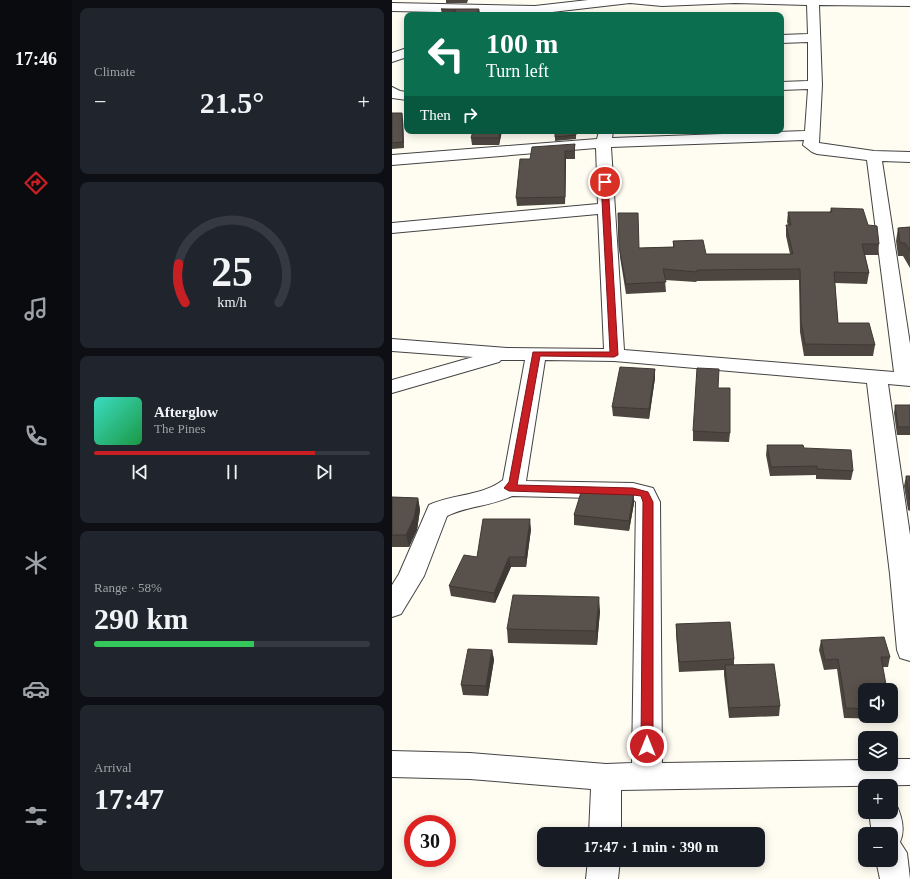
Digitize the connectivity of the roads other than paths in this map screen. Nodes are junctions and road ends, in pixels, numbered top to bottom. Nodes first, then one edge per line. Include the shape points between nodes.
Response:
1 (813, 0) edge
2 (659, 1) edge
3 (910, 3) edge
4 (438, 4) edge
5 (392, 7) edge
6 (784, 38) edge
7 (814, 38) junction
8 (392, 50) edge
9 (404, 52) edge
10 (404, 53) edge
11 (392, 58) edge
12 (815, 85) junction
13 (784, 86) edge
14 (392, 91) edge
15 (404, 96) edge
16 (813, 135) junction
17 (604, 137) edge
18 (874, 156) junction
19 (910, 157) edge
20 (392, 160) edge
21 (606, 208) junction
22 (392, 228) edge
23 (392, 345) edge
24 (536, 353) junction
25 (507, 354) junction
26 (614, 355) junction
27 (876, 377) junction
28 (907, 380) edge
29 (392, 387) edge
30 (509, 488) junction
31 (392, 607) edge
32 (910, 650) edge
33 (392, 764) edge
34 (910, 772) edge
35 (606, 777) junction
36 (647, 777) junction
37 (882, 779) edge
38 (858, 780) edge
39 (605, 827) edge
40 (603, 867) edge
41 (894, 867) edge
42 (602, 879) edge
43 (896, 879) edge

1 - 2 street
1 - 3 street
1 - 7 street
2 - 4 street via 614,1 535,10
4 - 5 street
6 - 7 street
7 - 12 street
8 - 9 street
10 - 11 street
12 - 13 street
12 - 16 street
14 - 15 street via 396,95
16 - 17 street
16 - 18 street via 811,146 816,149
17 - 20 street
17 - 21 street
18 - 19 street
18 - 28 street
21 - 22 street
21 - 26 street
23 - 25 street
24 - 25 street
24 - 26 street
24 - 30 street via 514,483
25 - 29 street
26 - 27 street
27 - 28 street
27 - 32 street via 903,574
30 - 31 street via 437,511 411,576
30 - 36 street via 633,491 645,494 648,502
33 - 35 street via 470,766
34 - 37 street
35 - 36 street
35 - 39 street
36 - 38 street
40 - 42 street
41 - 43 street

